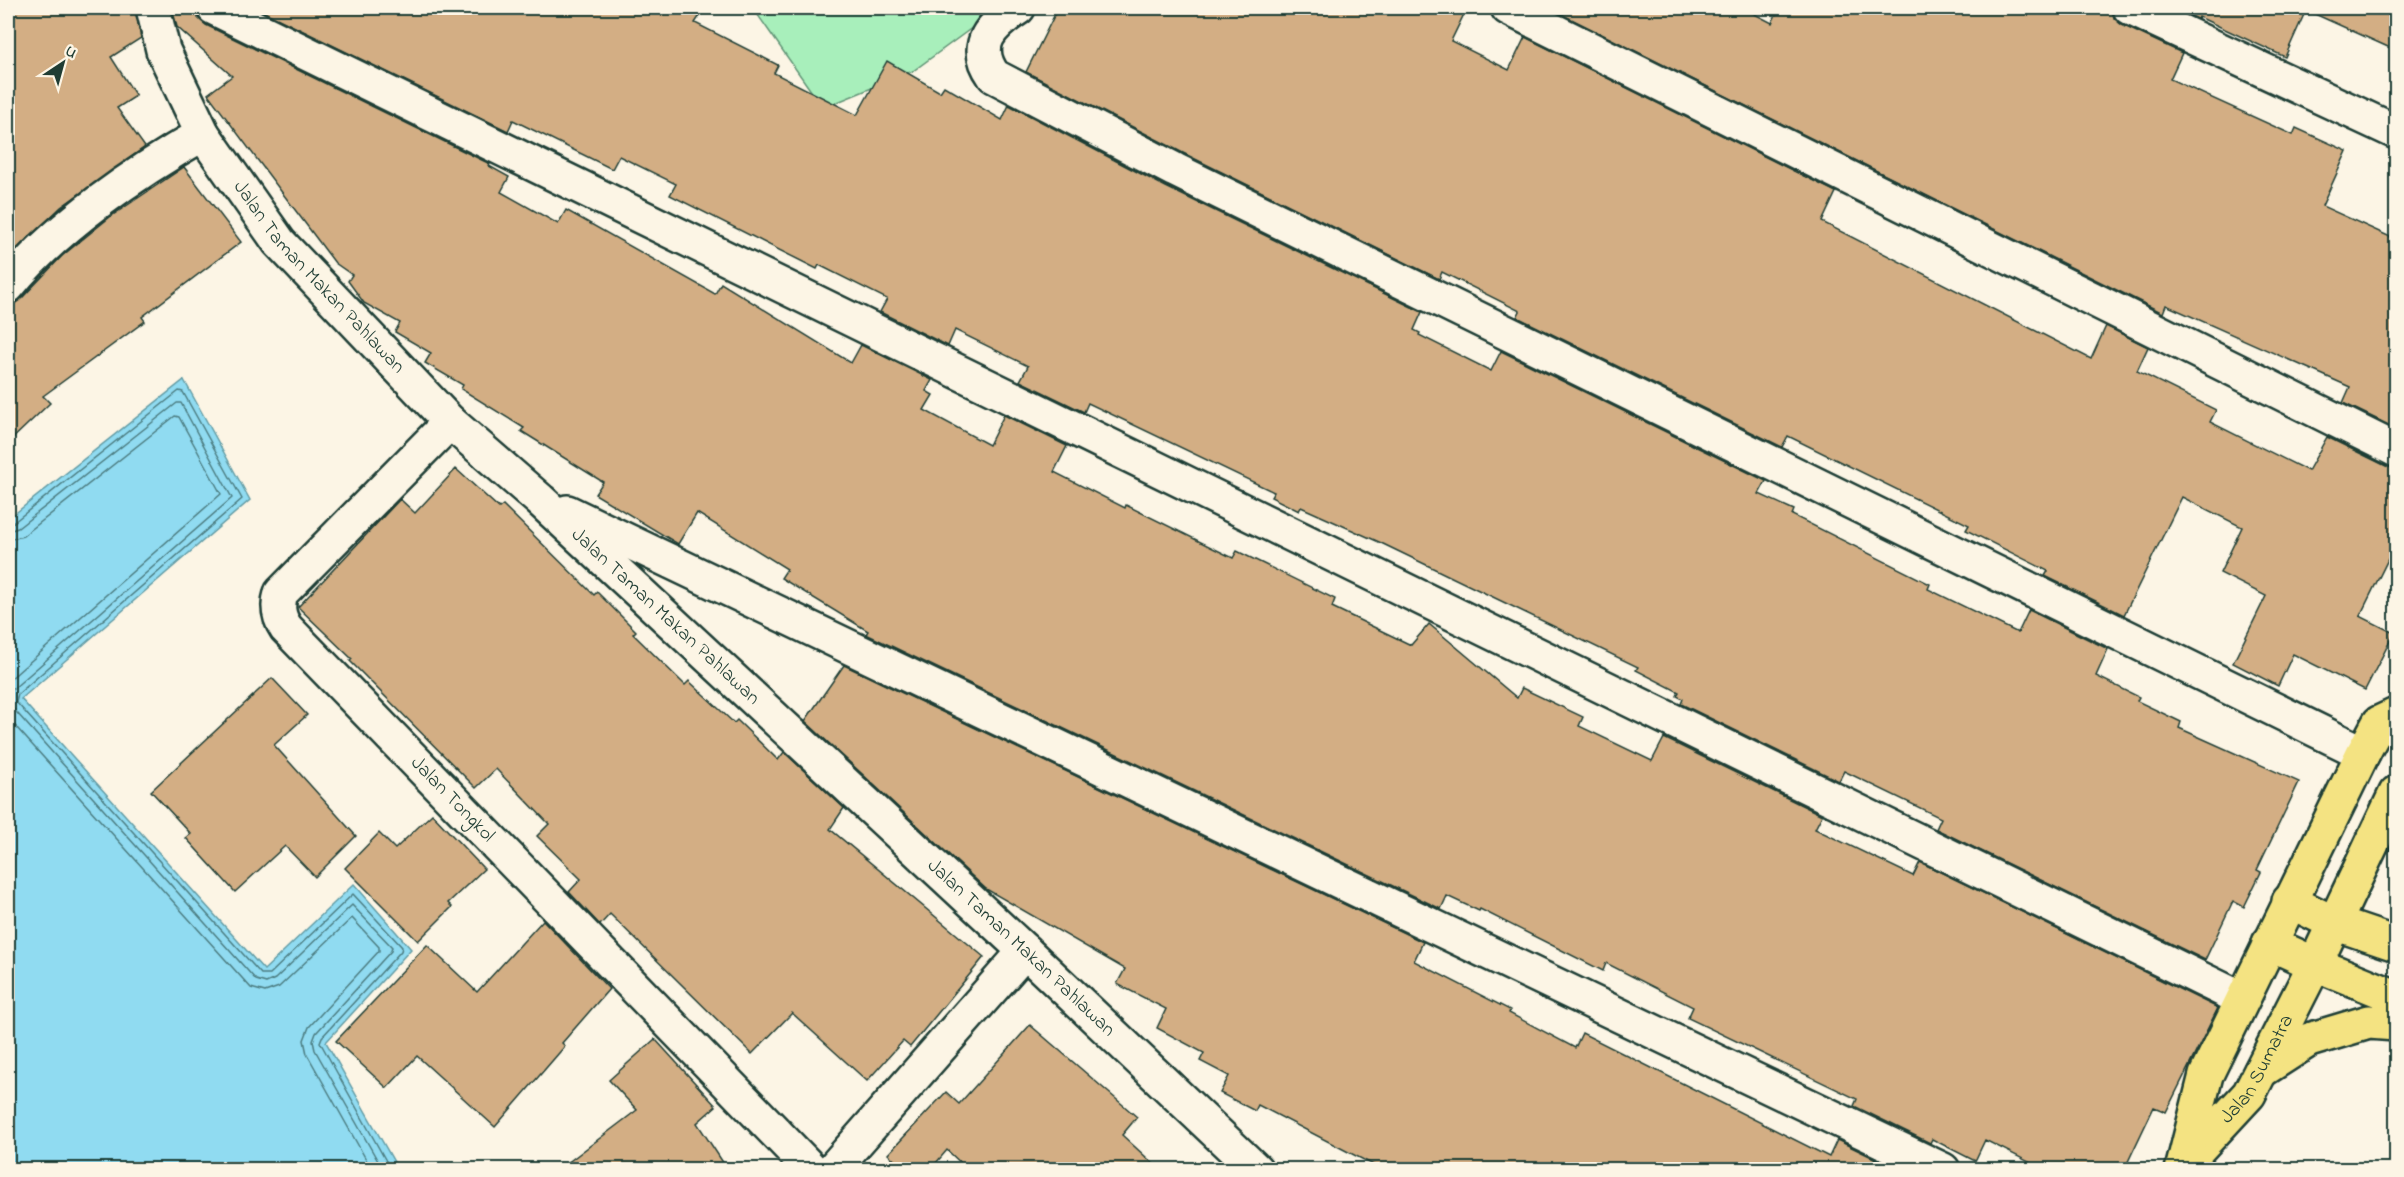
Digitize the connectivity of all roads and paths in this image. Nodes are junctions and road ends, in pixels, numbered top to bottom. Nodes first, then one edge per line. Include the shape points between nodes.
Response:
1 (153, 8) edge
2 (214, 8) edge
3 (1018, 8) edge
4 (1508, 8) edge
5 (2130, 8) edge
6 (2397, 132) edge
7 (203, 134) junction
8 (8, 286) edge
9 (450, 422) junction
10 (2397, 450) edge
11 (540, 500) junction
12 (2397, 715) edge
13 (2363, 753) junction
14 (2397, 793) edge
15 (2289, 901) junction
16 (2334, 923) junction
17 (2269, 943) junction
18 (2397, 944) edge
19 (1025, 951) junction
20 (2314, 964) junction
21 (2397, 997) edge
22 (2242, 999) junction
23 (2397, 1024) edge
24 (2261, 1071) junction
25 (2183, 1166) edge
26 (812, 1170) edge
27 (832, 1170) edge
28 (1256, 1170) edge
29 (1944, 1170) edge

1 - 7 street, Jalan Taman Makan Pahlawan via 163,50
2 - 22 street
3 - 13 street via 992,28 986,38 983,57 994,76 1175,170
4 - 10 street
5 - 6 street
7 - 8 street via 154,162 91,209 29,260
7 - 9 street, Jalan Taman Makan Pahlawan via 279,242
9 - 11 street, Jalan Taman Makan Pahlawan
9 - 26 street, Jalan Tongkol via 281,593 280,619
11 - 19 street, Jalan Taman Makan Pahlawan
11 - 29 street
12 - 13 highway, Jalan Sumatra via 2379,723
13 - 15 highway, Jalan Sumatra
14 - 16 highway, Jalan Sumatra
15 - 16 highway
15 - 17 highway, Jalan Sumatra
16 - 18 highway
16 - 20 highway, Jalan Sumatra
17 - 20 highway
17 - 22 highway, Jalan Sumatra
19 - 27 street
19 - 28 street, Jalan Taman Makan Pahlawan
20 - 21 highway
20 - 24 highway, Jalan Sumatra
22 - 25 highway, Jalan Sumatra via 2206,1075
23 - 24 highway via 2369,1022 2309,1040
24 - 25 highway, Jalan Sumatra via 2248,1094

